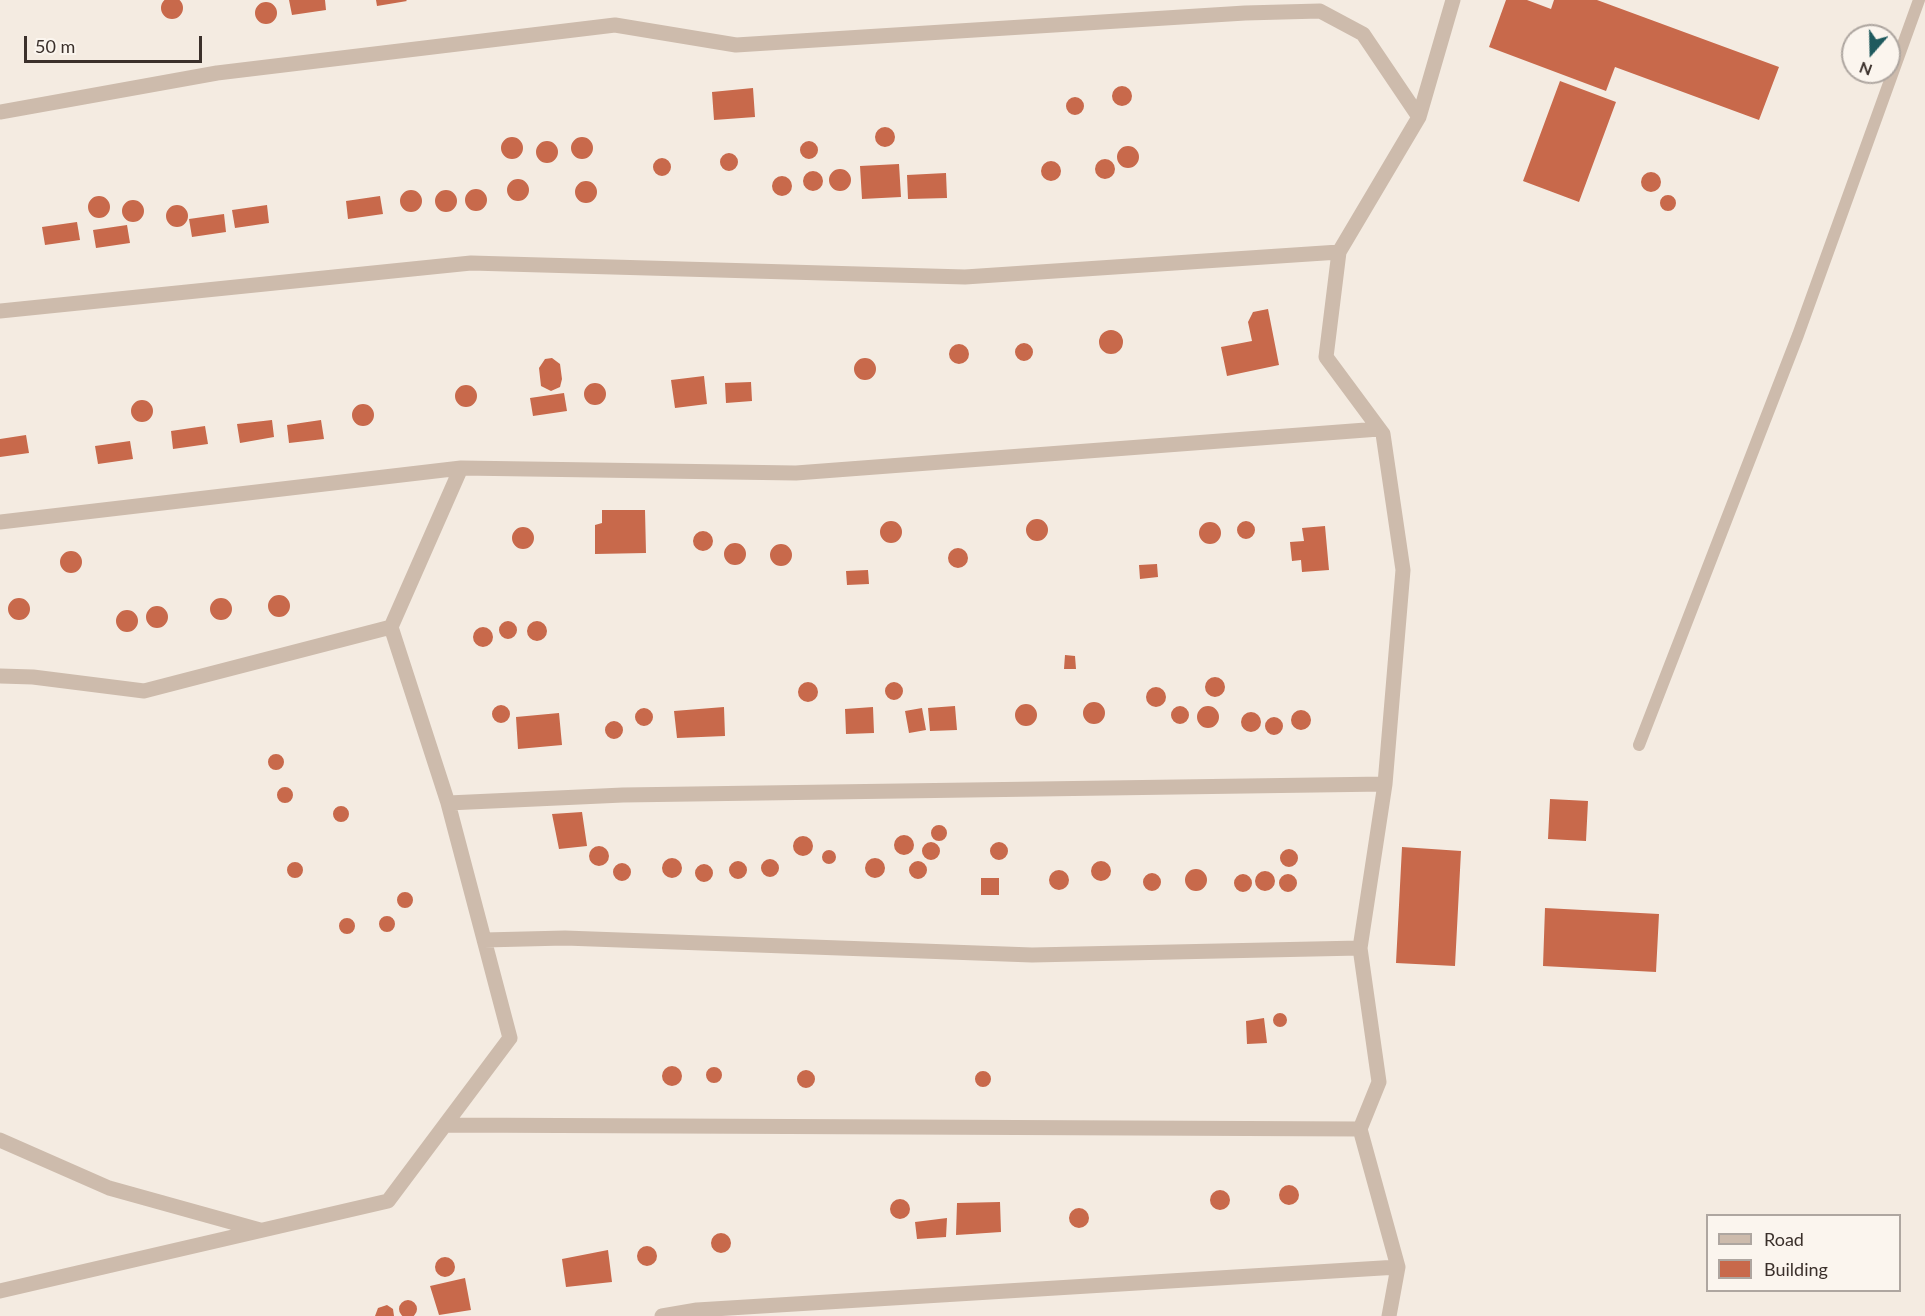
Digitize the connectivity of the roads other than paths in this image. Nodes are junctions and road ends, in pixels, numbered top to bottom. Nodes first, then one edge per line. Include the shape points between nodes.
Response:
1 (1453, 0) edge
2 (1919, 0) edge
3 (0, 112) edge
4 (1419, 117) junction
5 (1339, 252) junction
6 (0, 311) edge
7 (1378, 429) junction
8 (461, 468) junction
9 (0, 522) edge
10 (391, 627) junction
11 (0, 676) edge
12 (1639, 745) dead end
13 (1385, 784) junction
14 (448, 803) junction
15 (484, 940) junction
16 (1360, 948) junction
17 (445, 1125) junction
18 (1360, 1129) junction
19 (0, 1140) edge
20 (263, 1231) junction
21 (1398, 1267) junction
22 (0, 1291) edge
23 (662, 1316) edge
24 (1389, 1316) edge

1 - 4 street
2 - 12 lane via 1798,335
3 - 4 street via 217,73 615,25 736,45 1320,11 1363,34
4 - 5 street
5 - 6 street via 965,277 471,263
5 - 7 street via 1326,357
7 - 8 street via 796,473
7 - 13 street via 1383,434 1402,570
8 - 9 street
8 - 10 street
10 - 11 street via 144,691 33,676
10 - 14 street
13 - 14 street via 623,795
13 - 16 street
14 - 15 street
15 - 16 street via 565,938 1032,955
15 - 17 street via 510,1038
16 - 18 street via 1379,1082
17 - 18 street
17 - 20 street via 387,1201
18 - 21 street
19 - 20 street via 109,1188
20 - 22 street
21 - 23 street via 709,1309
21 - 24 street

